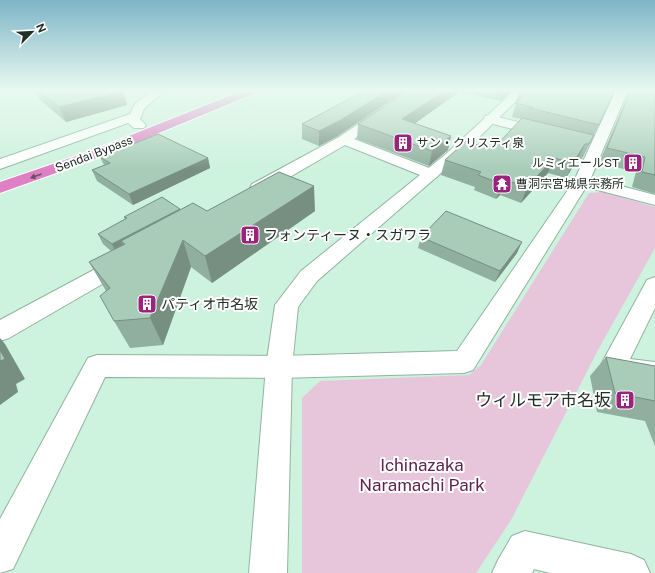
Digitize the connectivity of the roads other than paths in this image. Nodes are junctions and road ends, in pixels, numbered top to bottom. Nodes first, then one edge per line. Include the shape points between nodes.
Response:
1 (138, 117) edge
2 (147, 117) edge
3 (188, 117) edge
4 (378, 117) edge
5 (492, 117) edge
6 (606, 117) edge
7 (490, 119) junction
8 (137, 120) junction
9 (559, 136) edge
10 (344, 140) junction
11 (0, 164) edge
12 (0, 174) edge
13 (431, 174) junction
14 (582, 181) junction
15 (0, 188) edge
16 (241, 197) edge
17 (655, 200) edge
18 (138, 254) edge
19 (655, 285) edge
20 (0, 331) edge
21 (279, 367) junction
22 (655, 374) edge
23 (0, 556) edge
24 (268, 573) edge
25 (511, 573) edge
26 (631, 573) edge

1 - 8 street
2 - 8 highway, Sendai Bypass
3 -> 15 highway, Sendai Bypass via 96,154
4 - 10 street
5 - 7 street
6 - 14 street via 590,144
7 - 9 street
7 - 13 street
8 - 11 street
8 - 12 highway, Sendai Bypass
10 - 13 street
10 - 16 street
13 - 21 street via 309,276 287,305
14 - 17 street
14 - 21 street via 464,362
18 - 20 street
19 - 22 street via 613,367
21 - 23 street via 97,366
21 - 24 street
25 - 26 street via 525,548

